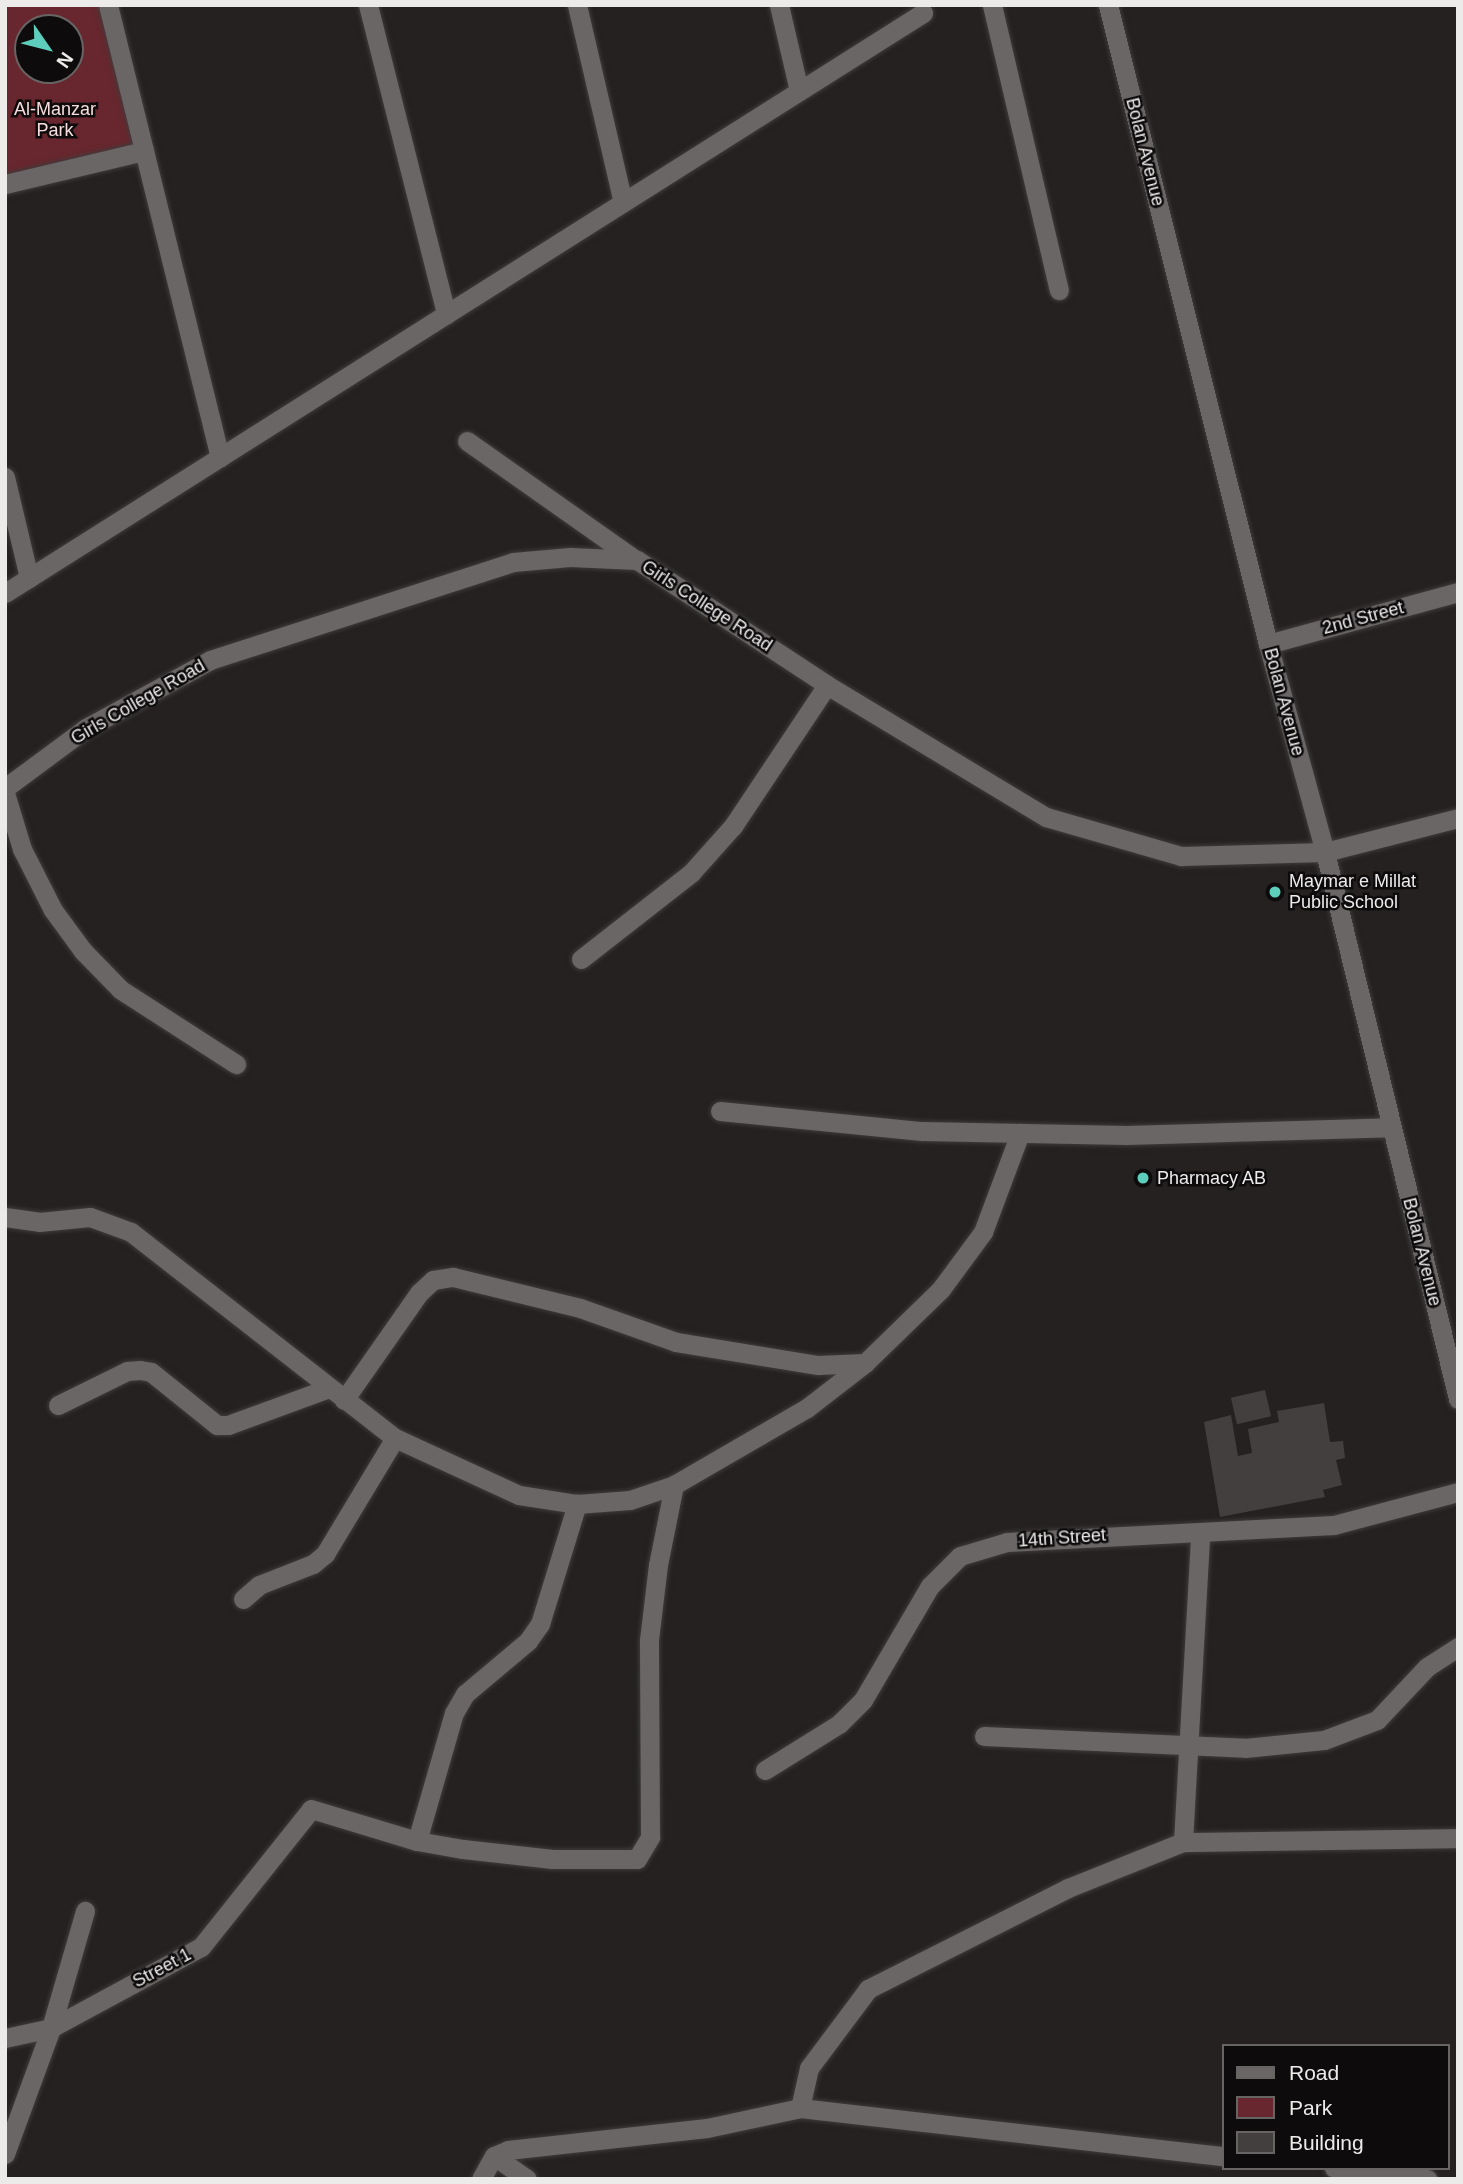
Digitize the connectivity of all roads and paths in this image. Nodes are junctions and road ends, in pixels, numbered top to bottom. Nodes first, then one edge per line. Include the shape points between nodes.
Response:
1 (108, 5) edge
2 (368, 5) edge
3 (577, 5) edge
4 (779, 5) edge
5 (992, 5) edge
6 (1108, 5) edge
7 (923, 13) dead end
8 (799, 92) junction
9 (144, 150) junction
10 (5, 184) edge
11 (623, 202) junction
12 (1059, 290) dead end
13 (446, 314) junction
14 (467, 441) dead end
15 (220, 457) junction
16 (5, 477) edge
17 (637, 560) junction
18 (29, 578) junction
19 (1458, 592) edge
20 (5, 593) edge
21 (1268, 644) junction
22 (827, 684) junction
23 (5, 790) edge
24 (1458, 818) edge
25 (1325, 852) junction
26 (581, 959) dead end
27 (236, 1064) dead end
28 (720, 1111) dead end
29 (1391, 1127) junction
30 (1020, 1133) junction
31 (5, 1216) edge
32 (865, 1363) junction
33 (337, 1394) junction
34 (1458, 1399) edge
35 (58, 1405) dead end
36 (395, 1438) junction
37 (674, 1485) junction
38 (1458, 1492) edge
39 (577, 1504) junction
40 (1200, 1534) junction
41 (243, 1599) dead end
42 (1458, 1647) edge
43 (984, 1736) dead end
44 (1190, 1742) junction
45 (765, 1770) dead end
46 (1458, 1838) edge
47 (417, 1840) junction
48 (1183, 1842) junction
49 (85, 1911) dead end
50 (51, 2028) junction
51 (5, 2038) edge
52 (800, 2108) junction
53 (5, 2154) edge
54 (1222, 2156) edge
55 (494, 2157) junction
56 (1351, 2170) edge
57 (481, 2179) edge
58 (527, 2179) edge
59 (1427, 2179) edge

1 - 9 street
2 - 13 street
3 - 11 street
4 - 8 street
5 - 12 street
6 - 21 street, Bolan Avenue
7 - 8 street
8 - 11 street
9 - 10 street
9 - 15 street
11 - 13 street
13 - 15 street
14 - 17 street
15 - 18 street
16 - 18 street
17 - 22 street, Girls College Road
17 - 23 street, Girls College Road via 570,557 513,562 210,660 86,728
18 - 20 street
19 - 21 street, 2nd Street
21 - 25 street, Bolan Avenue
22 - 25 street, Girls College Road via 1046,817 1181,856
22 - 26 street via 716,845 691,873
23 - 27 street via 22,849 54,911 83,951 121,990
24 - 25 street, Girls College Road
25 - 29 street, Bolan Avenue
28 - 30 street via 922,1131
29 - 30 street via 1126,1135
29 - 34 street, Bolan Avenue
30 - 32 street via 983,1232 941,1289
31 - 33 street via 39,1222 90,1217 131,1231
32 - 33 street via 818,1365 676,1342 580,1308 453,1277 433,1280 419,1293
32 - 37 street via 807,1408
33 - 35 street via 228,1426 217,1425 151,1372 140,1370 127,1371
33 - 36 street
36 - 39 street via 519,1495
36 - 41 street via 325,1554 313,1564 259,1585
37 - 39 street via 630,1500
37 - 47 street via 649,1640 653,1794 646,1850 636,1859 552,1859
38 - 40 street, 14th Street via 1334,1525
39 - 47 street via 540,1624 528,1641 465,1694 454,1713
40 - 44 street
40 - 45 street, 14th Street via 1126,1533 1007,1542 960,1556 930,1586 863,1700 839,1724
42 - 44 street via 1427,1667 1377,1720 1348,1735 1271,1748
43 - 44 street
44 - 48 street
46 - 48 street
47 - 50 street, Street 1 via 316,1809 305,1813 201,1947
48 - 52 street via 1068,1888 868,1989 809,2068
49 - 50 street
50 - 51 street, Street 1
50 - 53 street
52 - 54 street
52 - 55 street via 708,2128 508,2150
55 - 57 street
55 - 58 street
56 - 59 street

